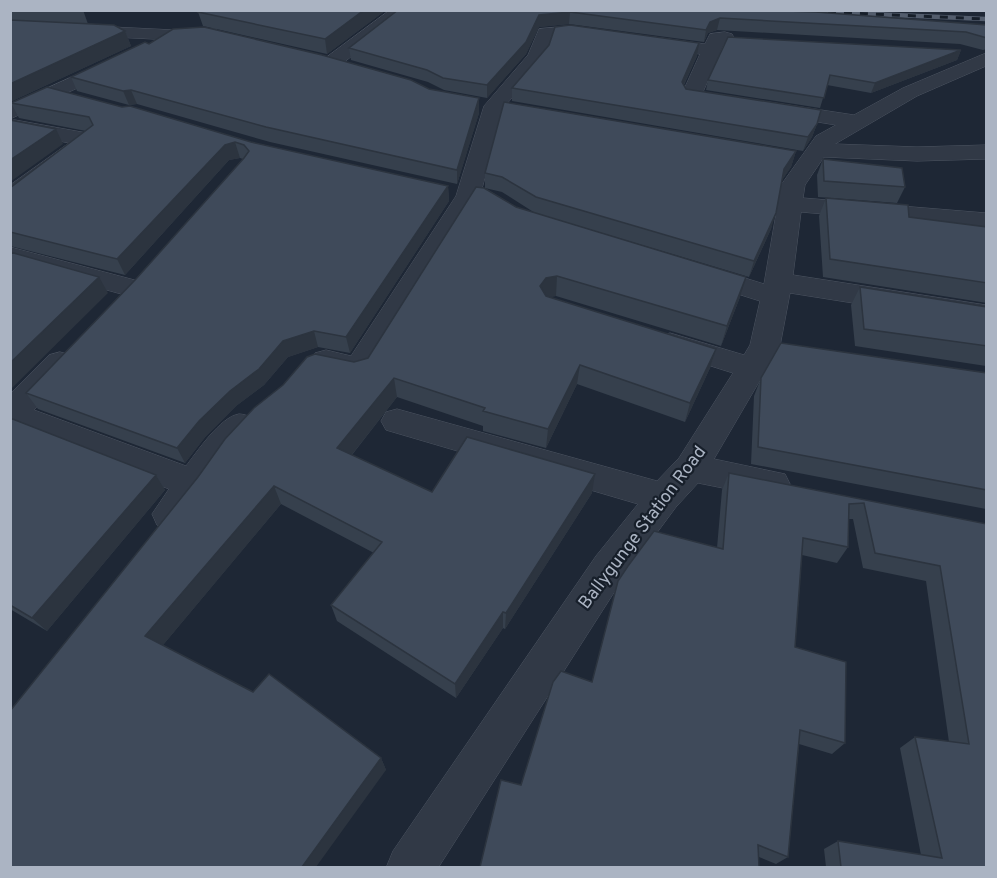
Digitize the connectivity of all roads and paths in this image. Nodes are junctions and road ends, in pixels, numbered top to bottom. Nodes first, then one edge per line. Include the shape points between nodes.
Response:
1 (402, 10) edge
2 (10, 27) edge
3 (174, 34) junction
4 (612, 37) edge
5 (230, 38) edge
6 (741, 39) edge
7 (634, 40) edge
8 (711, 50) junction
9 (309, 58) edge
10 (986, 59) edge
11 (958, 62) junction
12 (331, 63) junction
13 (353, 69) edge
14 (987, 75) edge
15 (51, 93) junction
16 (84, 102) edge
17 (10, 113) edge
18 (858, 122) junction
19 (10, 125) edge
20 (987, 152) edge
21 (813, 156) junction
22 (786, 157) edge
23 (10, 197) edge
24 (789, 204) junction
25 (987, 221) edge
26 (10, 255) edge
27 (676, 265) edge
28 (132, 288) edge
29 (776, 289) junction
30 (987, 315) edge
31 (642, 334) edge
32 (75, 347) edge
33 (768, 354) junction
34 (300, 367) edge
35 (263, 406) edge
36 (11, 414) edge
37 (397, 421) dead end
38 (691, 468) junction
39 (194, 484) junction
40 (804, 490) edge
41 (664, 497) junction
42 (150, 539) edge
43 (410, 867) edge

1 - 12 street
2 - 3 street
3 - 5 street via 208,33
3 - 15 street
4 - 34 street via 568,31 545,33 537,57 494,107 468,195 359,368 318,360
6 - 8 street via 717,38
7 - 8 street
8 - 18 street via 691,96
9 - 12 street
10 - 11 street, Ballygunge Station Road
11 - 14 street
11 - 18 street, Ballygunge Station Road
12 - 13 street
15 - 16 street
15 - 17 street
18 - 21 street, Ballygunge Station Road via 824,141
19 - 23 street via 87,140
20 - 21 street
21 - 22 street
21 - 24 street, Ballygunge Station Road via 793,185
24 - 25 street
24 - 29 street, Ballygunge Station Road
26 - 28 street
27 - 29 street
29 - 30 street
29 - 33 street, Ballygunge Station Road
31 - 33 street
32 - 36 street
33 - 38 street, Ballygunge Station Road
35 - 39 street via 220,447
36 - 39 street
37 - 41 street
38 - 40 street
38 - 41 street, Ballygunge Station Road
39 - 42 street
41 - 43 street, Ballygunge Station Road via 609,567

